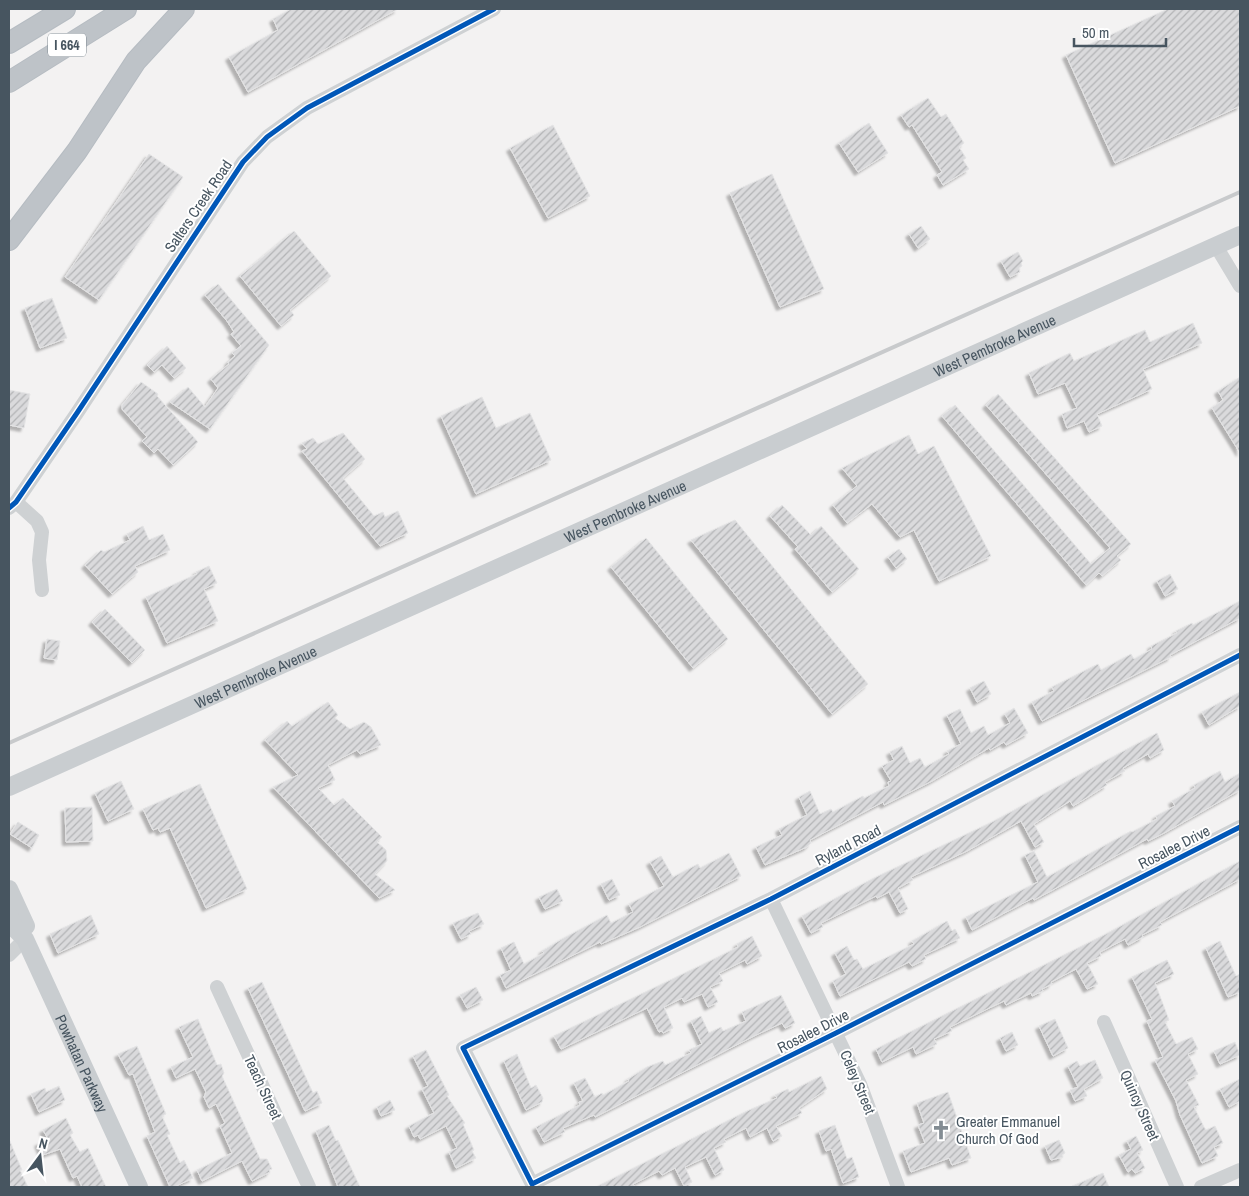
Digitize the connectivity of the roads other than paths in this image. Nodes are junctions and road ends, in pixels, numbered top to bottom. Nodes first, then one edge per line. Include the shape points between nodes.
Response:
1 (64, 9) edge
2 (126, 9) edge
3 (184, 9) edge
4 (494, 9) edge
5 (9, 43) edge
6 (9, 82) edge
7 (1240, 235) edge
8 (9, 240) edge
9 (1216, 246) junction
10 (1240, 286) edge
11 (12, 505) edge
12 (42, 590) dead end
13 (1240, 655) edge
14 (9, 786) edge
15 (1240, 828) edge
16 (9, 889) edge
17 (771, 899) junction
18 (9, 915) edge
19 (25, 939) junction
20 (9, 955) edge
21 (217, 987) dead end
22 (1104, 1022) dead end
23 (836, 1033) junction
24 (463, 1048) joint
25 (1240, 1170) edge
26 (139, 1187) edge
27 (309, 1187) edge
28 (898, 1187) edge
29 (1177, 1187) edge
30 (1201, 1187) edge

1 - 5 highway, I 664
2 - 6 highway, I 664
3 - 8 highway via 136,62 77,151
4 - 11 street, Salters Creek Road via 307,108 267,137 243,162 78,413
7 - 9 main road, West Pembroke Avenue
9 - 10 street
9 - 14 main road, West Pembroke Avenue
11 - 12 street via 38,522 42,532 39,560
13 - 17 street, Ryland Road
15 - 23 street, Rosalee Drive
16 - 19 main road, Powhatan Parkway via 26,928
17 - 23 street, Celey Street
17 - 24 street, Ryland Road
18 - 19 main road, Powhatan Parkway
19 - 20 street
19 - 26 main road, Powhatan Parkway
21 - 27 street, Teach Street
22 - 29 street, Quincy Street
23 - 24 street, Rosalee Drive via 532,1184
23 - 28 street, Celey Street via 860,1084
25 - 30 street

